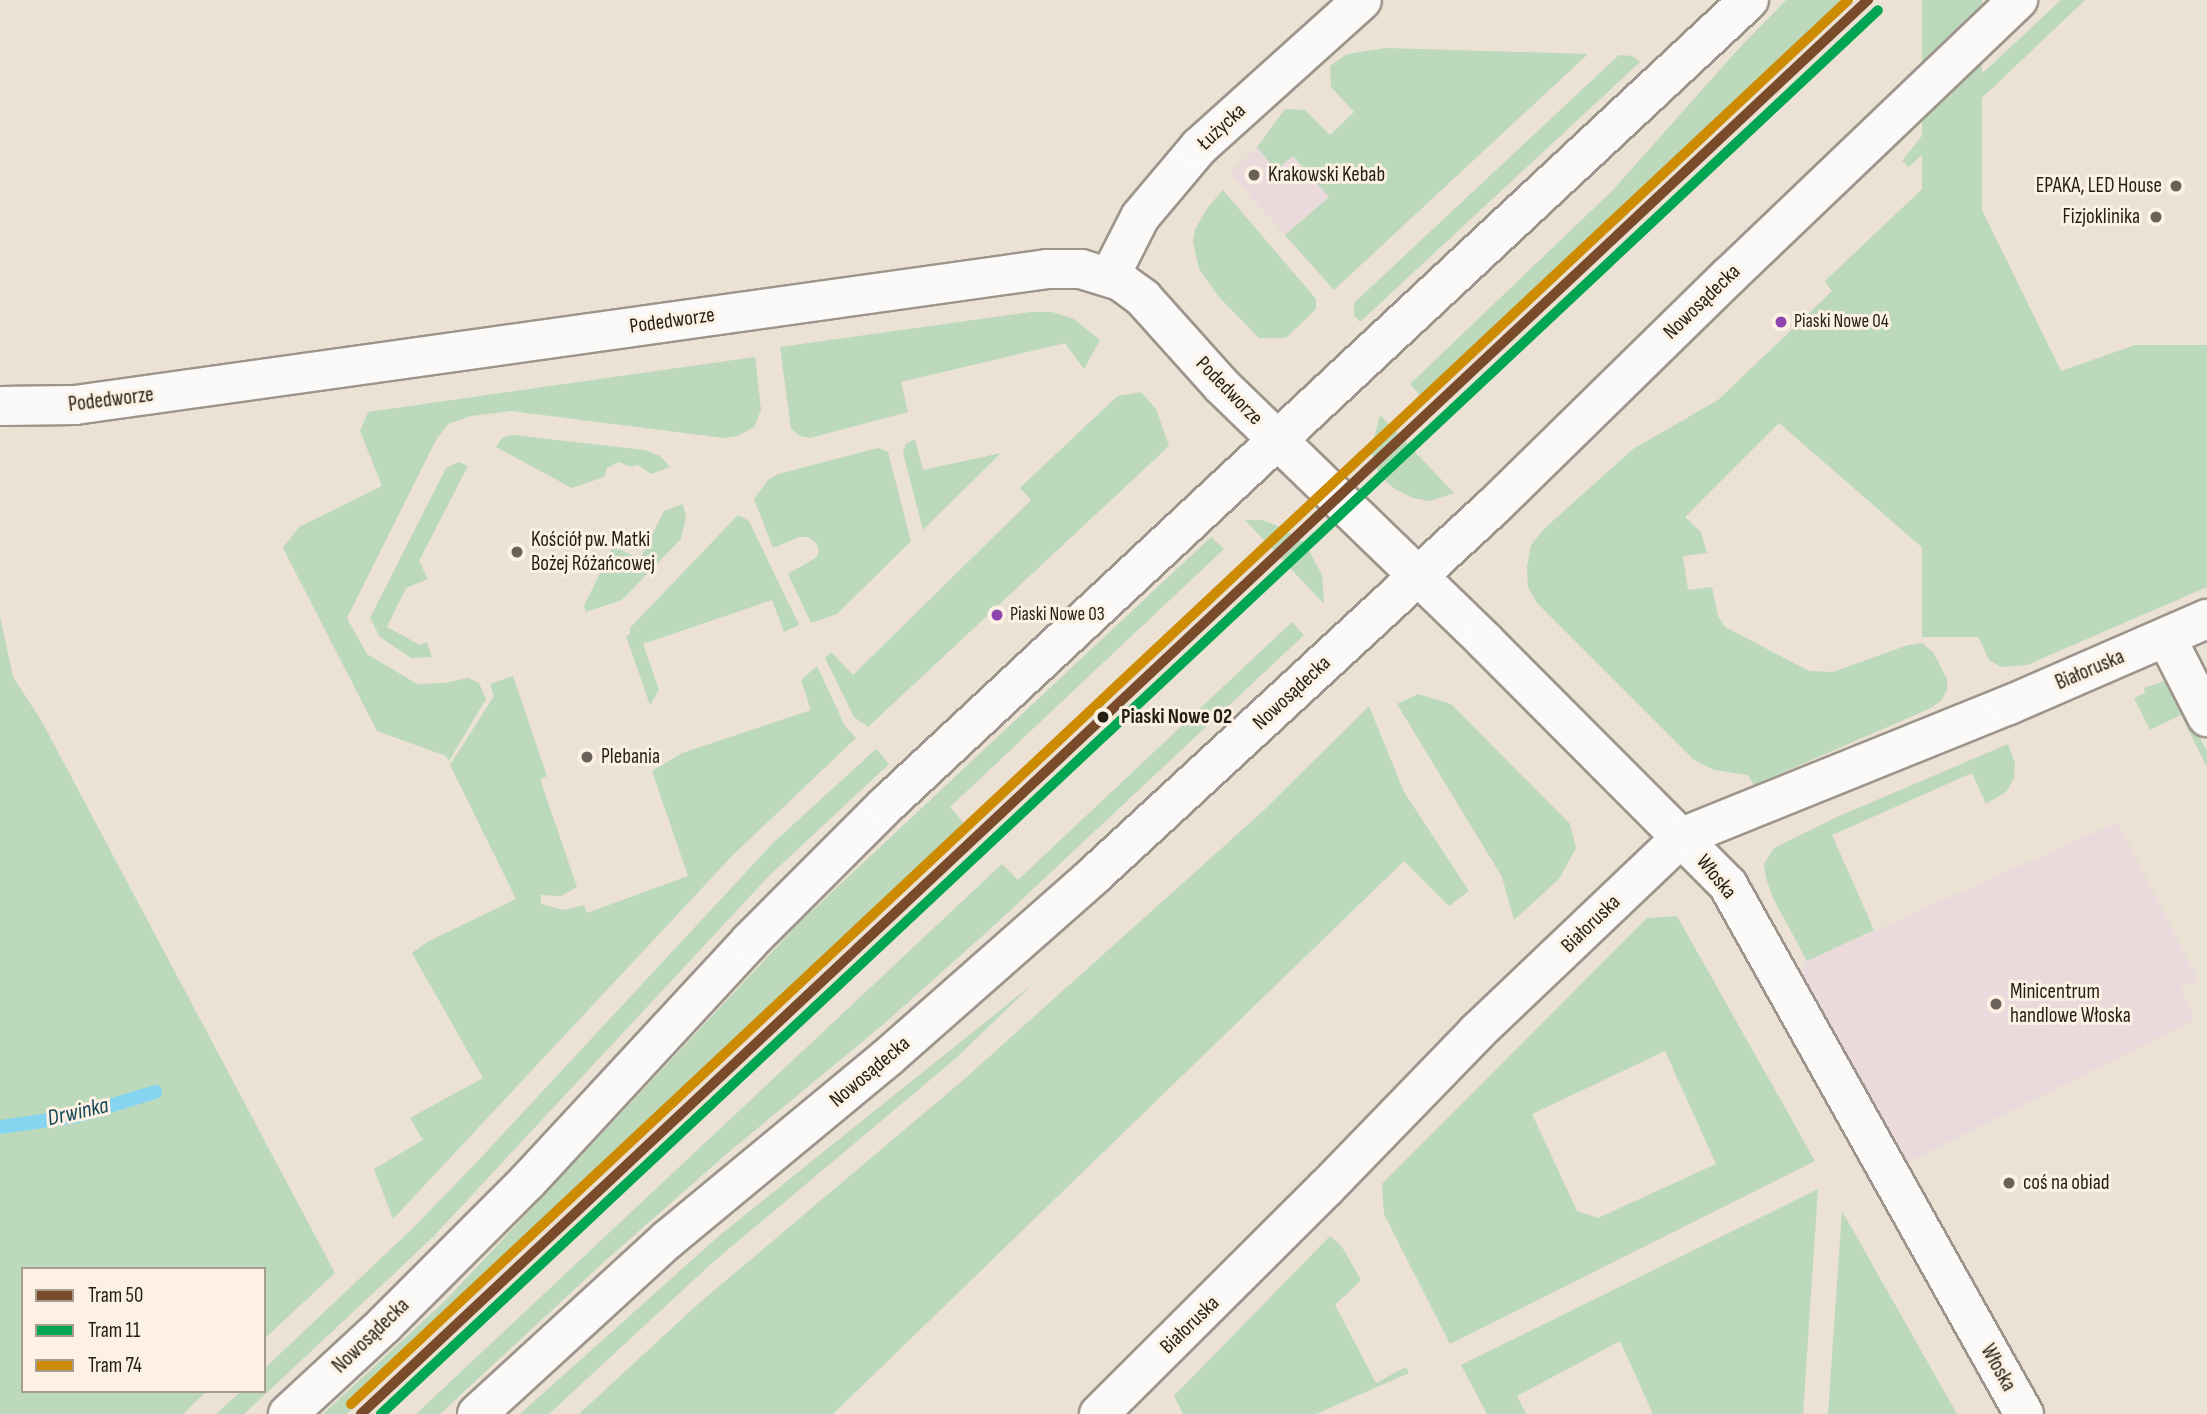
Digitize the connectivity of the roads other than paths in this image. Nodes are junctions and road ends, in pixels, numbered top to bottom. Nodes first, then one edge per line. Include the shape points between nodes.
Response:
1 (1362, 0) edge
2 (1749, 0) edge
3 (2018, 0) edge
4 (1110, 276) junction
5 (0, 406) edge
6 (1278, 440) junction
7 (1418, 578) junction
8 (2207, 619) edge
9 (2166, 637) junction
10 (2207, 717) edge
11 (1682, 837) junction
12 (288, 1414) edge
13 (477, 1414) edge
14 (1099, 1414) edge
15 (2024, 1414) edge

1 - 4 street, Łużycka via 1199,147 1140,217
2 - 6 street, Nowosądecka
3 - 7 street, Nowosądecka
4 - 5 street, Podedworze via 1081,269 1047,269 75,405
4 - 6 street, Podedworze via 1143,298
6 - 7 street, Włoska
6 - 12 street, Nowosądecka via 876,815 750,941 527,1182
7 - 11 street, Włoska
7 - 13 street, Nowosądecka via 1091,878 887,1058 667,1241
8 - 9 street, Białoruska
9 - 10 street
9 - 11 street, Białoruska
11 - 14 street, Białoruska via 1477,1032
11 - 15 street, Włoska via 1728,885

